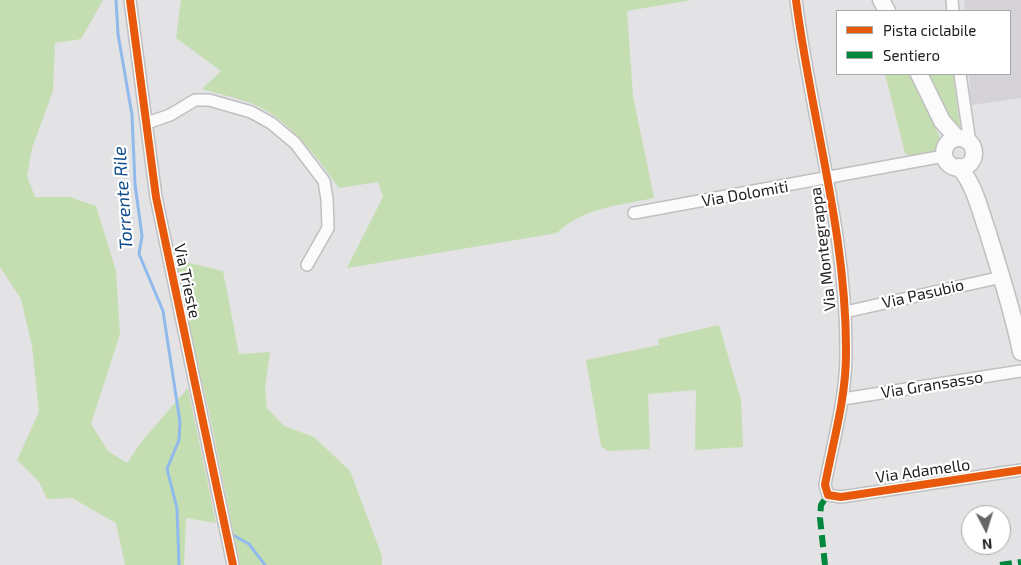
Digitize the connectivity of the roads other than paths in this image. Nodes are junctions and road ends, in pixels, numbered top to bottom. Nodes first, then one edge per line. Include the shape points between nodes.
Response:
1 (130, 0) edge
2 (796, 0) edge
3 (919, 75) edge
4 (960, 75) edge
5 (147, 123) junction
6 (957, 141) junction
7 (964, 165) junction
8 (828, 178) junction
9 (634, 214) dead end
10 (307, 265) dead end
11 (1002, 277) junction
12 (845, 312) junction
13 (1021, 352) edge
14 (1021, 370) edge
15 (843, 399) junction
16 (1021, 470) edge
17 (828, 495) joint
18 (232, 565) edge

1 - 5 street, Via Trieste
2 - 8 street, Via Montegrappa
3 - 6 street via 942,121
4 - 6 street
5 - 10 street via 170,115 195,100 209,100 251,112 271,123 295,143 324,181 327,199 328,228
5 - 18 street, Via Trieste via 156,198
6 - 7 street via 973,152
6 - 7 street via 950,164
6 - 8 street, Via Dolomiti
7 - 11 street
8 - 9 street, Via Dolomiti
8 - 12 street, Via Montegrappa
11 - 12 street, Via Pasubio
11 - 13 street
12 - 15 street, Via Montegrappa
14 - 15 street, Via Gransasso
15 - 17 street, Via Montegrappa via 825,485
16 - 17 street, Via Adamello via 841,497

